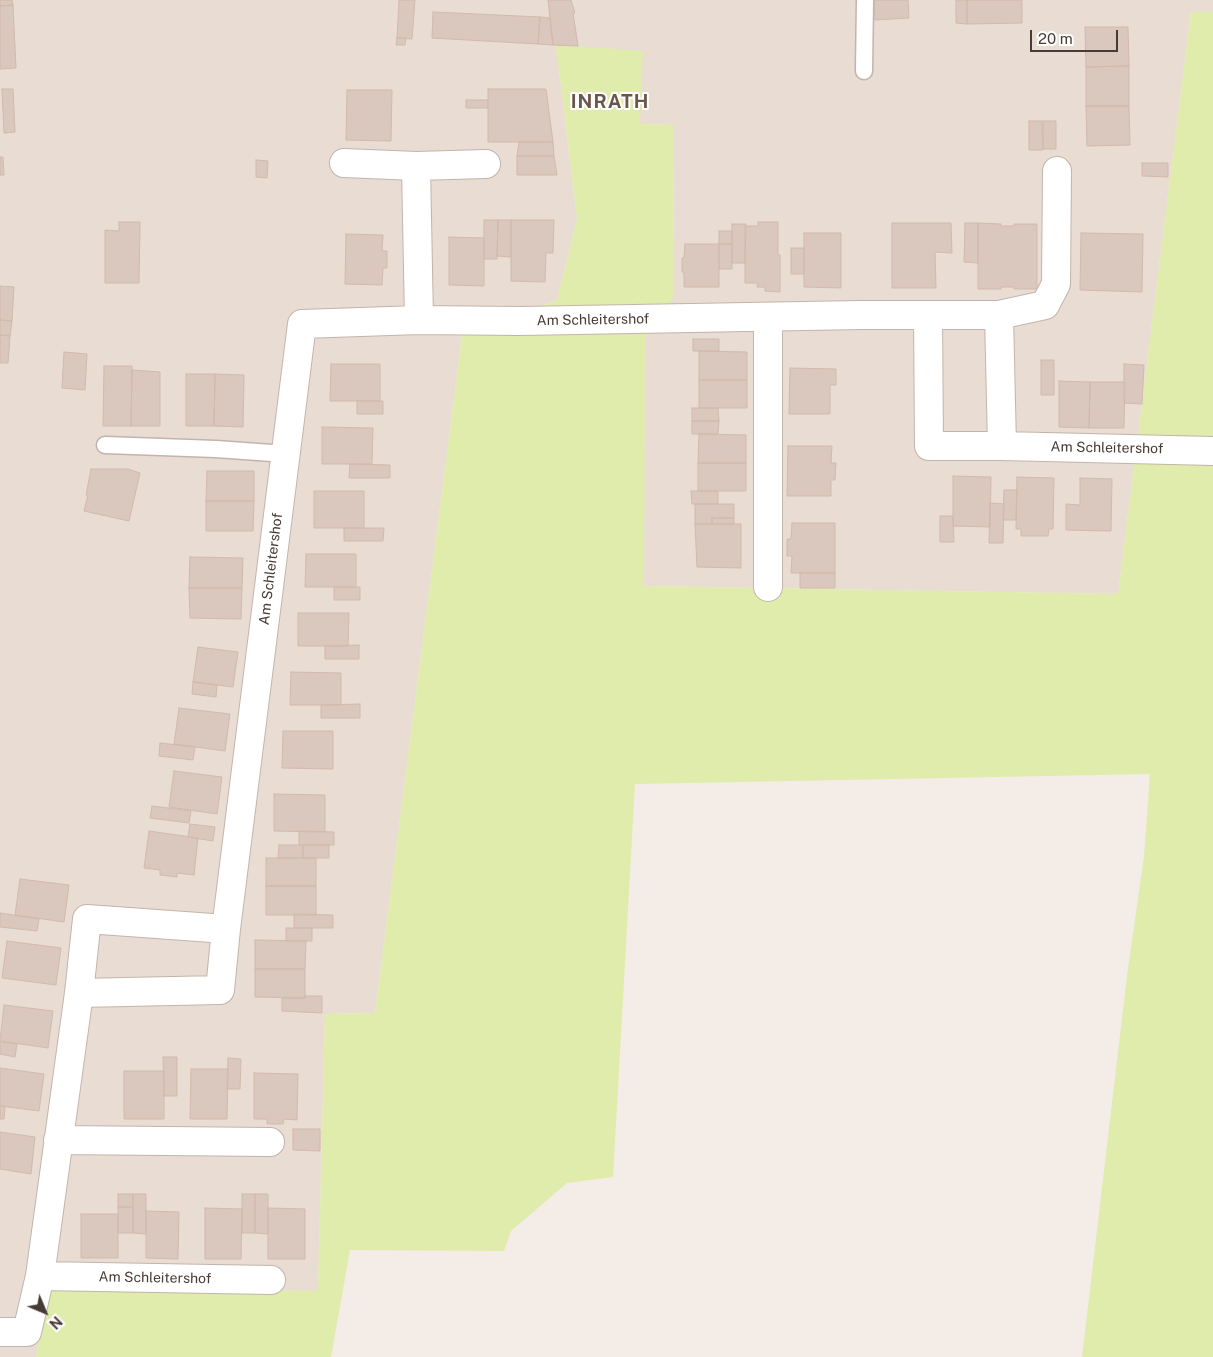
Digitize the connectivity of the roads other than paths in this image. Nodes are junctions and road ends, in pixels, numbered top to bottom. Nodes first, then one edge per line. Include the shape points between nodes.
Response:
1 (865, 0) edge
2 (864, 71) dead end
3 (344, 163) dead end
4 (486, 164) dead end
5 (416, 166) junction
6 (1057, 171) dead end
7 (928, 314) junction
8 (999, 315) junction
9 (768, 317) junction
10 (419, 320) junction
11 (105, 445) dead end
12 (1002, 446) junction
13 (1213, 451) edge
14 (286, 454) junction
15 (768, 587) dead end
16 (226, 929) junction
17 (79, 993) junction
18 (58, 1140) junction
19 (270, 1142) dead end
20 (40, 1276) junction
21 (271, 1280) dead end
22 (0, 1332) edge

1 - 2 lane
3 - 5 street
4 - 5 street
5 - 10 street
6 - 8 street, Am Schleitershof via 1056,284 1045,305
7 - 8 street, Am Schleitershof
7 - 9 street, Am Schleitershof
7 - 12 street, Am Schleitershof via 929,446
8 - 12 street
9 - 10 street, Am Schleitershof
9 - 15 street
10 - 14 street, Am Schleitershof via 302,324
11 - 14 lane
12 - 13 street, Am Schleitershof
14 - 16 street, Am Schleitershof
16 - 17 street, Am Schleitershof via 220,990
16 - 17 street via 88,919
17 - 18 street
18 - 19 street
18 - 20 street
20 - 21 street, Am Schleitershof
20 - 22 street via 27,1332

